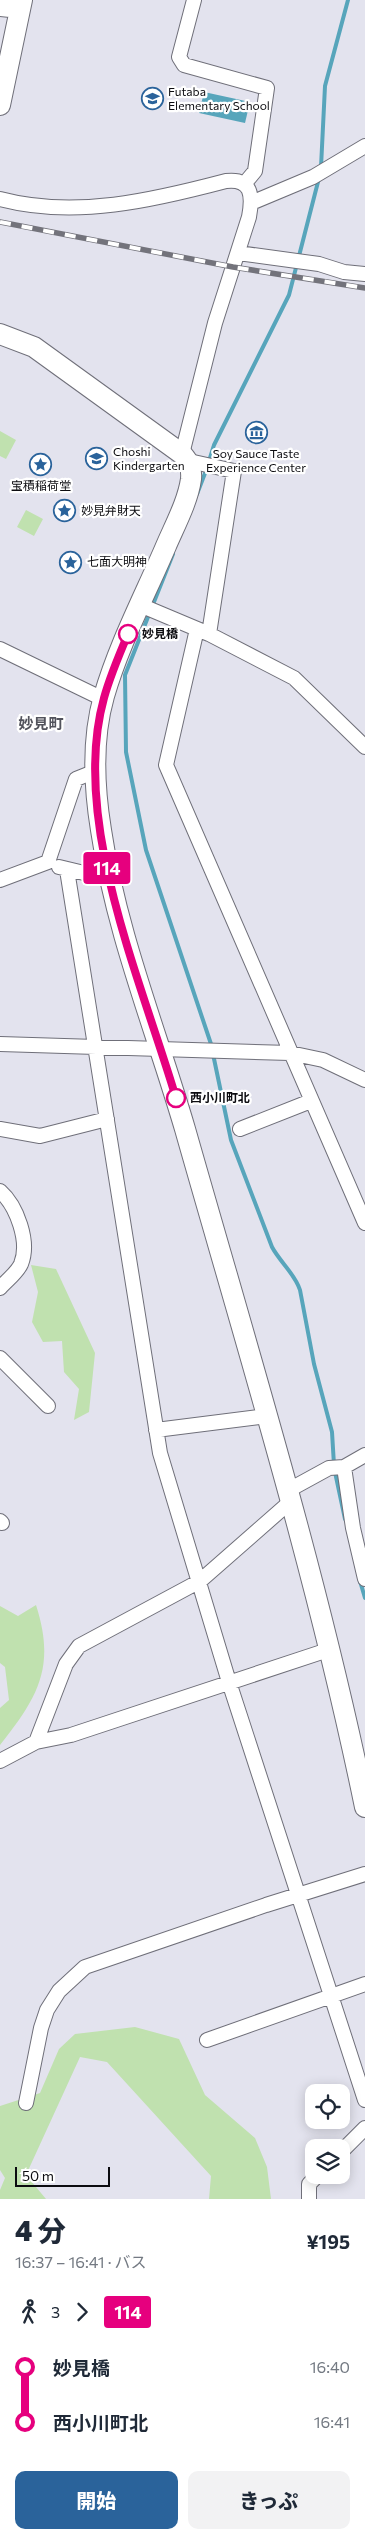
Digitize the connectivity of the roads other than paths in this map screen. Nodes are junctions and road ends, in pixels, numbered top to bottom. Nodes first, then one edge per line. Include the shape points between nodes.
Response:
1 (194, 0) edge
2 (21, 4) edge
3 (0, 6) edge
4 (0, 105) edge
5 (365, 146) edge
6 (245, 183) junction
7 (0, 199) edge
8 (252, 203) junction
9 (238, 253) junction
10 (365, 274) edge
11 (0, 334) edge
12 (185, 458) junction
13 (140, 605) junction
14 (203, 631) junction
15 (0, 649) edge
16 (103, 699) junction
17 (365, 747) edge
18 (96, 771) junction
19 (48, 862) junction
20 (67, 870) junction
21 (109, 878) junction
22 (0, 880) edge
23 (0, 1044) edge
24 (96, 1048) junction
25 (162, 1050) junction
26 (290, 1053) junction
27 (365, 1080) edge
28 (311, 1101) junction
29 (107, 1119) junction
30 (0, 1129) edge
31 (240, 1129) dead end
32 (0, 1191) edge
33 (362, 1208) edge
34 (365, 1223) edge
35 (0, 1288) edge
36 (0, 1358) edge
37 (48, 1406) dead end
38 (267, 1416) junction
39 (156, 1430) junction
40 (365, 1455) edge
41 (344, 1467) junction
42 (288, 1497) junction
43 (365, 1579) edge
44 (200, 1580) junction
45 (330, 1649) junction
46 (230, 1682) junction
47 (36, 1742) junction
48 (0, 1761) edge
49 (365, 1807) edge
50 (365, 1874) edge
51 (299, 1894) junction
52 (365, 1984) edge
53 (331, 1996) junction
54 (206, 2040) dead end
55 (365, 2100) edge
56 (26, 2103) dead end
57 (365, 2128) edge
58 (350, 2143) edge
59 (309, 2184) edge
60 (309, 2199) edge

1 - 6 street via 179,57 184,65 267,88 255,171
2 - 3 street
2 - 4 street
5 - 8 street via 313,177
6 - 7 street via 226,181 126,204 56,207
6 - 8 street
8 - 9 street
9 - 10 street
9 - 12 street via 215,324
11 - 12 street via 34,347
12 - 13 street via 191,482
12 - 14 street via 234,470
13 - 14 street
13 - 16 street
14 - 17 street via 294,678
14 - 26 street via 166,765
15 - 16 street
16 - 18 street
18 - 19 street via 76,779
18 - 21 street via 100,829
19 - 20 street
19 - 22 street
20 - 21 street
20 - 24 street
21 - 25 street
23 - 24 street
24 - 25 street
24 - 29 street
25 - 26 street
25 - 38 street
26 - 27 street via 324,1060
26 - 28 street
28 - 31 street
28 - 33 street
29 - 30 street via 40,1136
29 - 39 street
32 - 35 street via 9,1199 24,1243 21,1265
33 - 34 street
36 - 37 street
38 - 39 street
38 - 42 street
39 - 44 street via 160,1453
40 - 41 street
41 - 42 street via 329,1468
41 - 43 street
42 - 44 street
42 - 45 street
44 - 46 street
44 - 47 street via 79,1646 66,1664
45 - 46 street
45 - 49 street
46 - 47 street via 71,1735
46 - 51 street
47 - 48 street
50 - 51 street
51 - 53 street
51 - 56 street via 85,1968 59,1991 47,2010 40,2028
52 - 53 street
53 - 54 street
53 - 55 street
57 - 58 street
59 - 60 street

